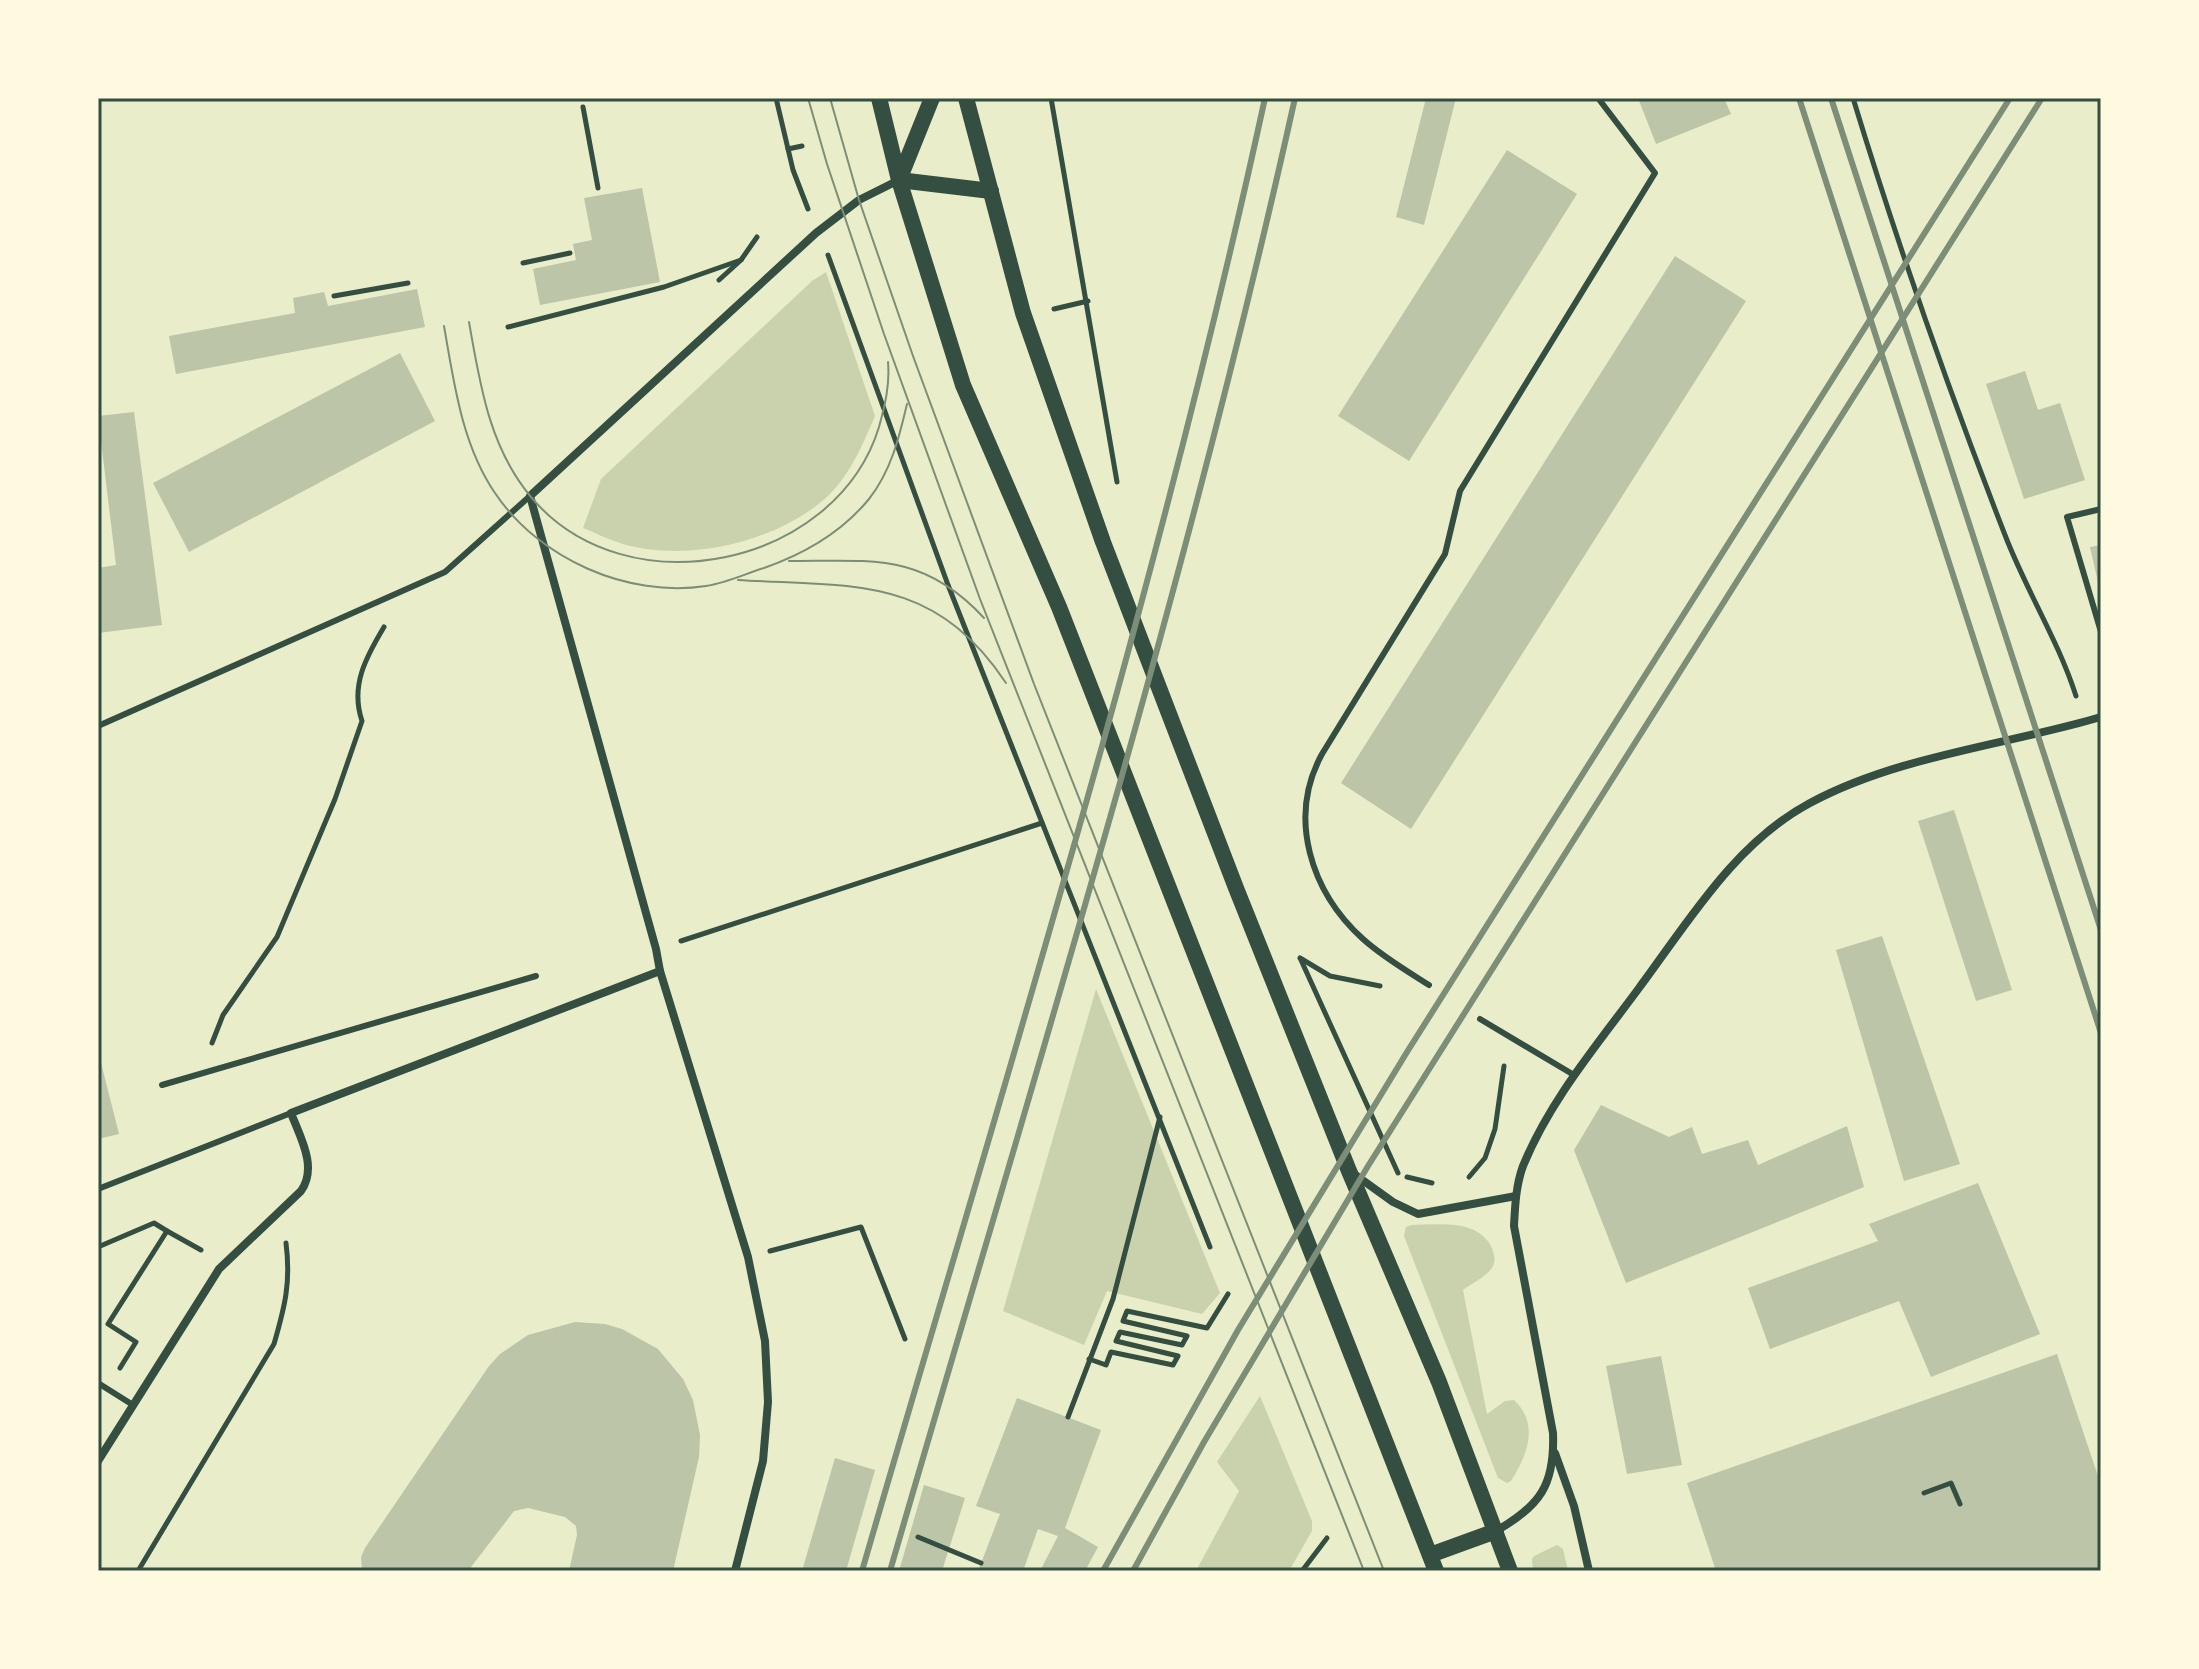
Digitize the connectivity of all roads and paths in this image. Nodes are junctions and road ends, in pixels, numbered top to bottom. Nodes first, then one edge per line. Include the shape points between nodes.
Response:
1 (776, 98) edge
2 (879, 98) edge
3 (932, 98) edge
4 (966, 98) edge
5 (1051, 98) edge
6 (1598, 98) edge
7 (1853, 98) edge
8 (583, 107) dead end
9 (802, 146) dead end
10 (788, 149) junction
11 (899, 180) junction
12 (598, 188) dead end
13 (991, 191) junction
14 (816, 233) junction
15 (757, 237) dead end
16 (570, 253) dead end
17 (741, 260) junction
18 (523, 263) dead end
19 (719, 280) dead end
20 (408, 283) dead end
21 (1050, 295) dead end
22 (334, 296) dead end
23 (1088, 301) junction
24 (508, 327) dead end
25 (1119, 491) dead end
26 (530, 496) junction
27 (2101, 509) edge
28 (407, 589) junction
29 (2101, 632) edge
30 (2101, 717) edge
31 (2084, 722) junction
32 (98, 726) edge
33 (1042, 823) junction
34 (656, 949) junction
35 (660, 971) junction
36 (536, 976) dead end
37 (1429, 985) dead end
38 (1385, 986) dead end
39 (1480, 1019) dead end
40 (1504, 1066) dead end
41 (199, 1074) junction
42 (1574, 1075) junction
43 (162, 1085) dead end
44 (291, 1113) junction
45 (1160, 1116) junction
46 (1349, 1171) junction
47 (1460, 1181) dead end
48 (1443, 1183) dead end
49 (98, 1189) edge
50 (1516, 1196) junction
51 (282, 1210) junction
52 (167, 1231) junction
53 (211, 1241) dead end
54 (98, 1247) edge
55 (1210, 1247) dead end
56 (748, 1257) junction
57 (1228, 1294) dead end
58 (905, 1339) dead end
59 (1089, 1359) junction
60 (98, 1383) edge
61 (107, 1389) junction
62 (133, 1405) junction
63 (1068, 1417) dead end
64 (1554, 1448) junction
65 (98, 1461) edge
66 (1924, 1493) dead end
67 (1960, 1504) dead end
68 (1496, 1531) junction
69 (918, 1537) dead end
70 (1327, 1538) dead end
71 (981, 1563) dead end
72 (1433, 1563) edge
73 (138, 1571) edge
74 (735, 1571) edge
75 (1302, 1571) edge
76 (1510, 1571) edge
77 (1589, 1571) edge

1 - 10 path
2 - 11 main road
3 - 11 main road
4 - 13 main road
5 - 23 path
6 - 37 lane via 1655,173 1460,491 1445,554 1322,754 1306,797 1309,854 1336,910 1363,939
7 - 31 path via 1945,382
8 - 12 path
9 - 10 path
10 - 14 path
11 - 13 main road
11 - 14 street via 859,200
11 - 72 main road via 963,385 1059,607
13 - 46 main road via 1037,356 1103,542
14 - 26 street
14 - 33 path
15 - 17 path
16 - 18 path
17 - 19 path
17 - 24 path via 664,287
20 - 22 path
21 - 23 path via 1054,309
23 - 25 path
26 - 28 lane via 445,572
26 - 34 street
27 - 29 lane via 2067,517
28 - 32 lane
28 - 41 path via 362,664 357,708 362,721 301,882 277,937 223,1015
30 - 31 street
31 - 42 street via 1856,782 1776,823 1707,896
33 - 34 path
33 - 45 path
34 - 35 street
35 - 44 street
35 - 56 street
36 - 41 lane
38 - 48 path via 1330,976 1300,957 1399,1175
39 - 42 lane
40 - 47 path via 1485,1158
41 - 43 lane
42 - 50 street via 1533,1146
44 - 49 lane
44 - 51 street via 310,1173
45 - 55 path
45 - 59 path via 1113,1299
46 - 50 street via 1418,1214
46 - 68 main road
50 - 64 street via 1514,1226
51 - 62 street via 219,1269
51 - 73 path via 290,1273 274,1344
52 - 53 path via 200,1251
52 - 54 path via 154,1223
52 - 61 path via 108,1324 136,1342
56 - 58 path via 861,1227
56 - 74 street via 765,1341 768,1402 763,1461
57 - 59 path via 1207,1328 1127,1311 1123,1321 1187,1336 1182,1345 1120,1332 1116,1341 1178,1356 1173,1365 1111,1352 1106,1365
59 - 63 path
60 - 61 lane
61 - 62 lane
62 - 65 street
64 - 68 street via 1543,1493 1520,1517
64 - 77 street
66 - 67 path via 1951,1483
68 - 72 main road
68 - 76 main road
69 - 71 path
70 - 75 path

